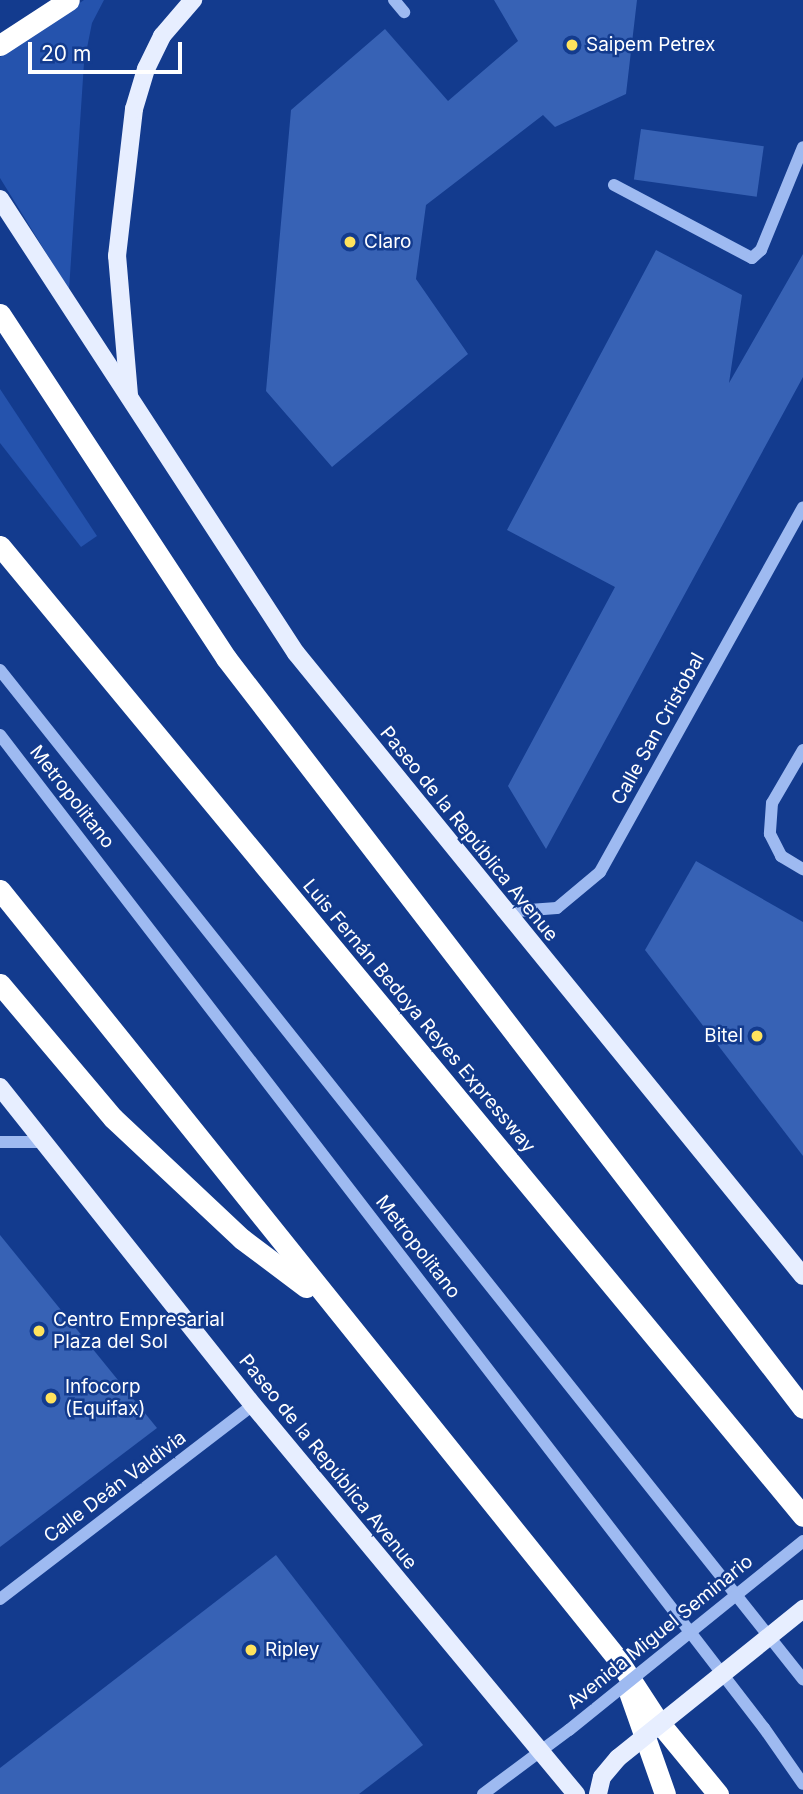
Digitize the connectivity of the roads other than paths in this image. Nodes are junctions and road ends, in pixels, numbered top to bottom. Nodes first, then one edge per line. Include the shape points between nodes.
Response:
1 (69, 0) edge
2 (193, 0) edge
3 (394, 0) edge
4 (404, 12) dead end
5 (0, 45) edge
6 (803, 147) edge
7 (614, 185) dead end
8 (0, 199) edge
9 (0, 314) edge
10 (129, 398) junction
11 (803, 508) edge
12 (0, 545) edge
13 (0, 670) edge
14 (0, 735) edge
15 (803, 750) edge
16 (803, 869) edge
17 (0, 890) edge
18 (503, 912) junction
19 (0, 984) edge
20 (0, 1087) edge
21 (0, 1142) edge
22 (45, 1142) junction
23 (803, 1276) edge
24 (331, 1305) junction
25 (253, 1405) junction
26 (803, 1408) edge
27 (803, 1516) edge
28 (803, 1541) edge
29 (0, 1599) edge
30 (803, 1609) edge
31 (616, 1657) junction
32 (803, 1679) edge
33 (540, 1751) junction
34 (803, 1784) edge
35 (484, 1794) edge
36 (576, 1794) edge
37 (597, 1794) edge
38 (665, 1794) edge
39 (718, 1794) edge

1 - 5 highway
2 - 10 main road via 162,36 134,109 117,256 119,324
3 - 4 street
6 - 7 street via 761,250 752,258
8 - 10 main road, Paseo de la República Avenue
9 - 26 highway via 226,658
10 - 18 main road, Paseo de la República Avenue via 296,653
11 - 18 street, Calle San Cristobal via 600,872 556,908
12 - 27 highway, Luis Fernán Bedoya Reyes Expressway
13 - 32 street, Metropolitano
14 - 34 street, Metropolitano
15 - 16 street via 772,803 770,834 781,856
17 - 24 highway
18 - 23 main road, Paseo de la República Avenue
19 - 24 highway via 113,1118 242,1239
20 - 22 main road, Paseo de la República Avenue
21 - 22 street
22 - 25 main road, Paseo de la República Avenue
24 - 31 highway
25 - 29 street, Calle Deán Valdivia
25 - 33 main road, Paseo de la República Avenue
28 - 33 street, Avenida Miguel Seminario, bridge
30 - 37 main road, bridge via 618,1758 602,1777
31 - 38 highway
31 - 39 highway via 657,1720
33 - 35 street, Avenida Miguel Seminario
33 - 36 main road, Paseo de la República Avenue

